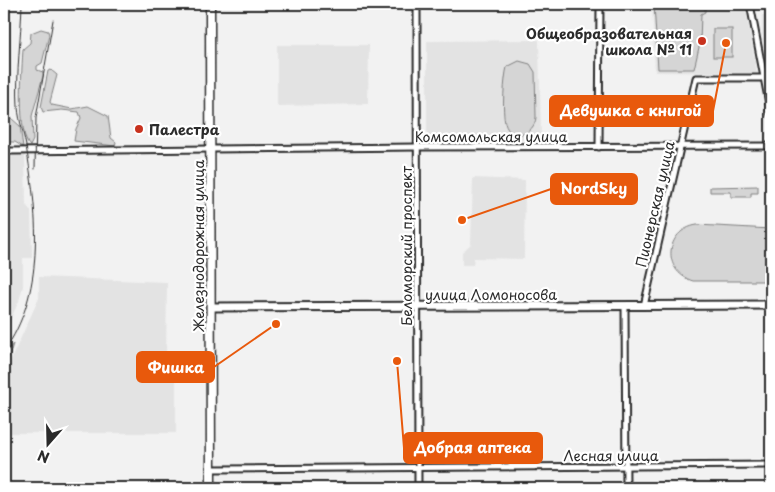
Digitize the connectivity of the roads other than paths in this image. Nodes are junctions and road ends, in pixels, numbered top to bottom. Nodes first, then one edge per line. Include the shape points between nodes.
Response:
1 (210, 4) edge
2 (418, 4) edge
3 (600, 4) edge
4 (750, 4) edge
5 (761, 78) dead end
6 (771, 114) edge
7 (599, 146) junction
8 (771, 146) edge
9 (417, 147) junction
10 (680, 147) junction
11 (210, 149) junction
12 (11, 151) dead end
13 (771, 305) edge
14 (625, 306) junction
15 (644, 306) junction
16 (211, 307) junction
17 (417, 307) junction
18 (771, 465) edge
19 (626, 466) junction
20 (418, 467) junction
21 (211, 469) junction
22 (211, 488) edge
23 (418, 488) edge
24 (626, 488) edge

1 - 11 main road, Железнодорожная улица
2 - 9 street, Беломорский проспект
3 - 7 street
4 - 6 street
5 - 10 street, Пионерская улица via 696,78
7 - 9 street, Комсомольская улица
7 - 10 street, Комсомольская улица
8 - 10 street, Комсомольская улица
9 - 11 street, Комсомольская улица
9 - 17 street, Беломорский проспект
10 - 15 street, Пионерская улица
11 - 12 street, Комсомольская улица
11 - 16 main road, Железнодорожная улица
13 - 15 street, улица Ломоносова
14 - 15 street, улица Ломоносова
14 - 17 street, улица Ломоносова
14 - 19 street
16 - 17 street, улица Ломоносова
16 - 21 main road, Железнодорожная улица
17 - 20 street, Беломорский проспект
18 - 19 street, Лесная улица
19 - 20 street, Лесная улица
19 - 24 street
20 - 21 street, Лесная улица
20 - 23 street, Беломорский проспект
21 - 22 main road, Железнодорожная улица

